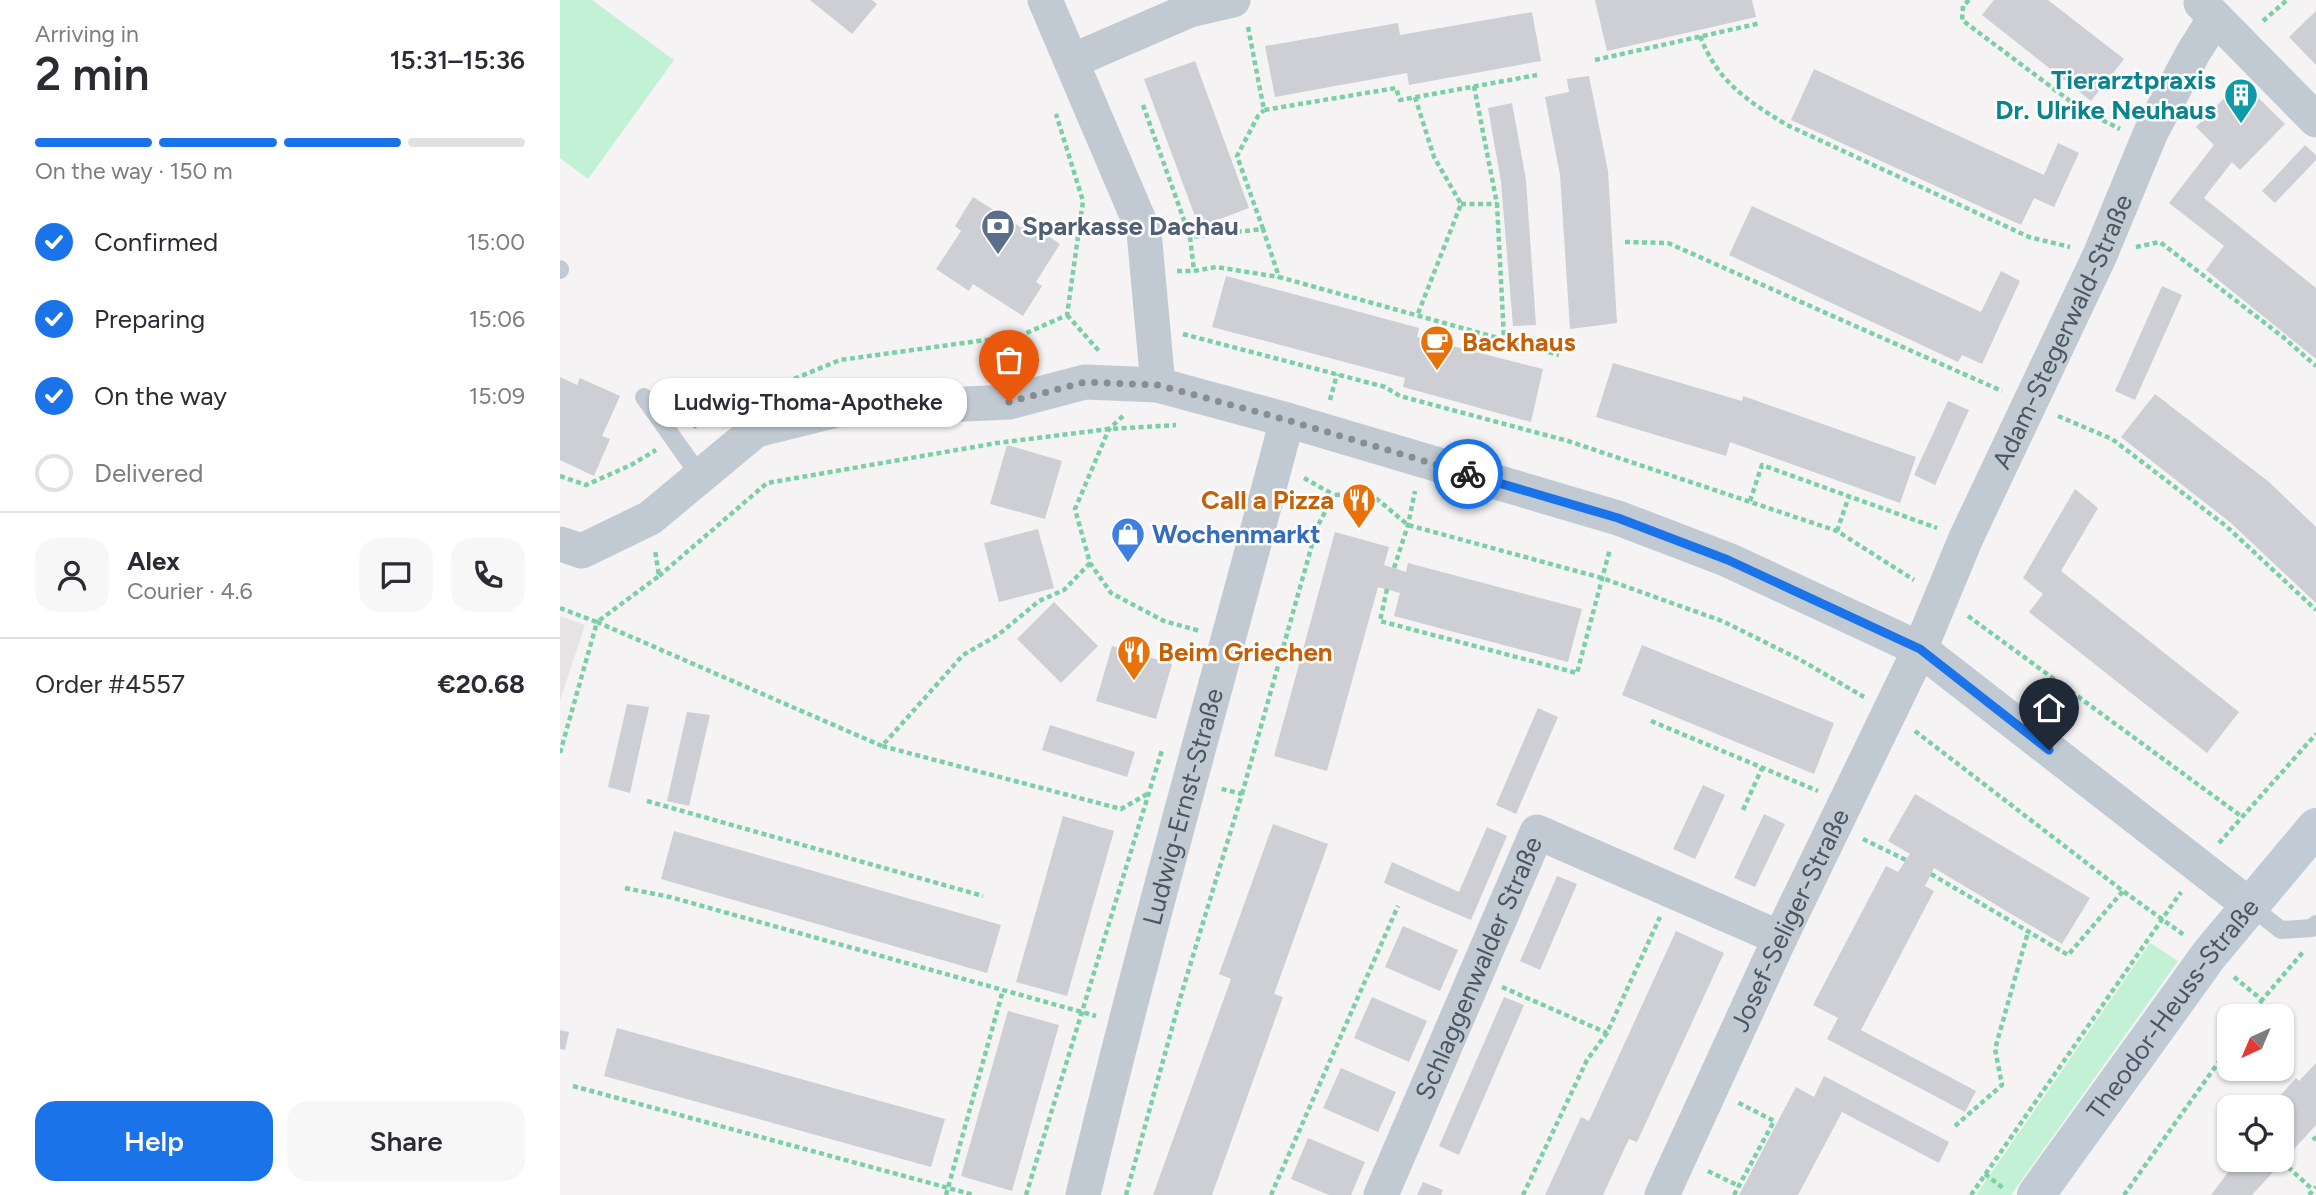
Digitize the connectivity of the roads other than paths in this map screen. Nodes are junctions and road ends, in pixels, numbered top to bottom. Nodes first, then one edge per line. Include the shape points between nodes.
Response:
1 (1045, 0) edge
2 (2206, 9) edge
3 (1240, 12) edge
4 (1072, 61) junction
5 (2316, 120) edge
6 (1158, 385) junction
7 (644, 397) dead end
8 (1287, 420) junction
9 (700, 476) junction
10 (571, 547) edge
11 (1920, 649) junction
12 (2316, 827) edge
13 (2249, 905) junction
14 (2315, 928) edge
15 (1780, 938) junction
16 (1083, 1195) edge
17 (1381, 1195) edge
18 (1662, 1195) edge
19 (2036, 1195) edge

1 - 4 street
2 - 5 street
2 - 11 street, Adam-Stegerwald-Straße via 2193,53 2151,132 2100,255 1965,538
3 - 4 street via 1190,10
4 - 6 street via 1144,232
6 - 8 street
6 - 9 street via 1085,382 1009,402 837,410 756,430
7 - 9 lane
8 - 11 street via 1618,518 1728,560
8 - 16 street, Ludwig-Ernst-Straße via 1208,637 1191,781
9 - 10 street via 649,518
11 - 13 street
11 - 15 street, Josef-Seliger-Straße
12 - 13 street, Theodor-Heuss-Straße
13 - 14 lane via 2281,930
13 - 19 street, Theodor-Heuss-Straße
15 - 17 street, Schlaggenwalder Straße via 1537,832
15 - 18 street, Josef-Seliger-Straße

